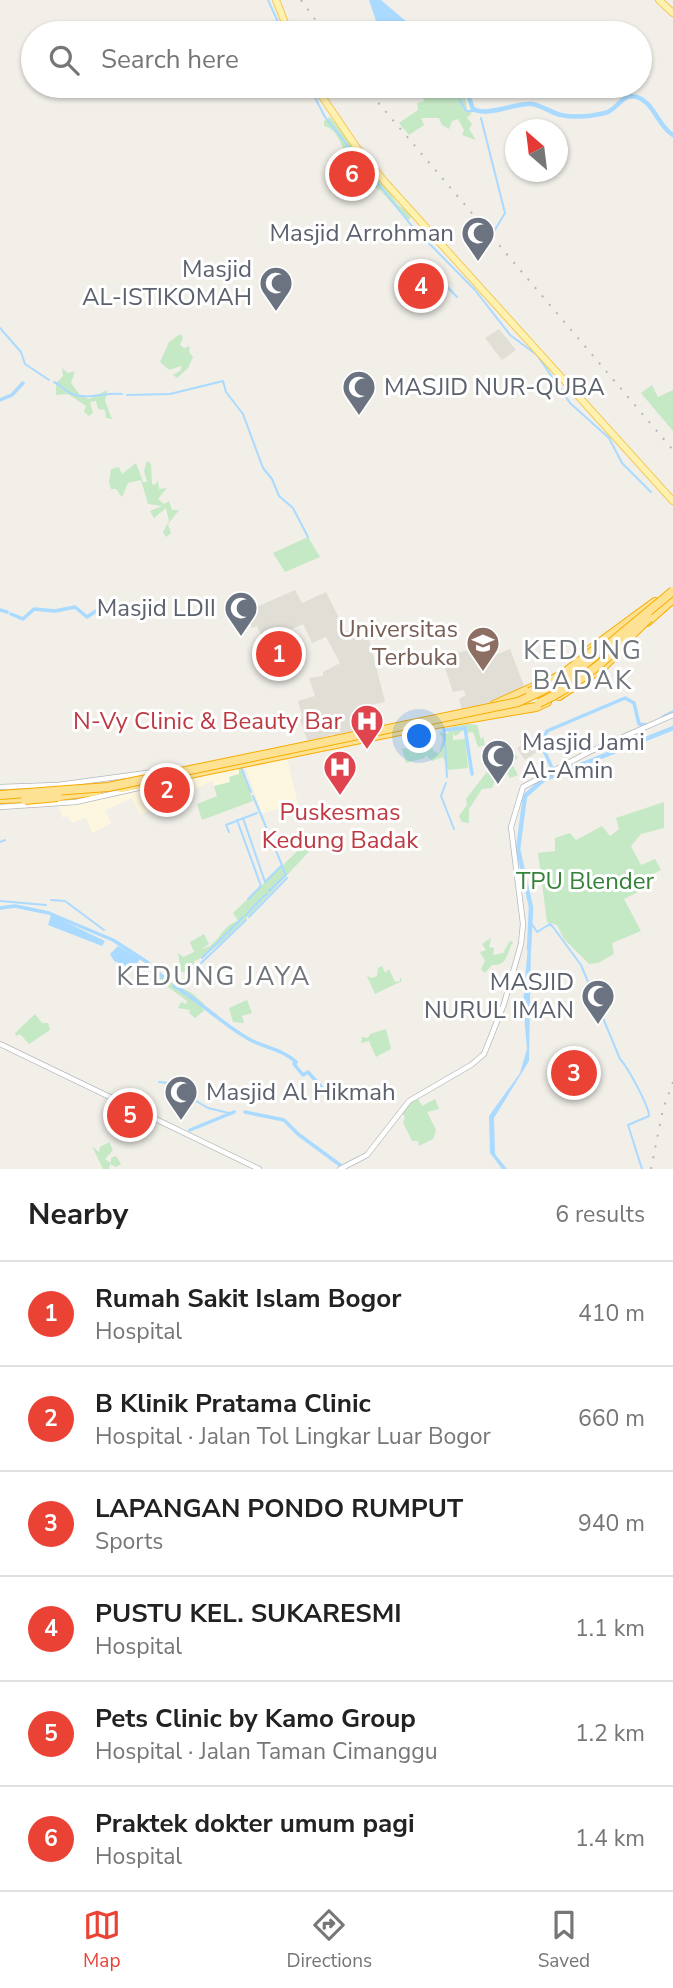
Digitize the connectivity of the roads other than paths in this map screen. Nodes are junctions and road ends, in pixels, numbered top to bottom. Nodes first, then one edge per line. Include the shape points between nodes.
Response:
1 (276, 0) edge
2 (659, 0) edge
3 (673, 13) edge
4 (284, 21) edge
5 (323, 98) edge
6 (673, 501) edge
7 (673, 593) edge
8 (655, 607) junction
9 (647, 622) junction
10 (632, 626) junction
11 (514, 700) junction
12 (490, 707) junction
13 (512, 710) junction
14 (502, 713) junction
15 (673, 715) edge
16 (367, 735) junction
17 (0, 797) edge
18 (0, 1044) edge
19 (259, 1169) edge
20 (340, 1169) edge

1 - 4 main road
2 - 3 main road
5 - 6 main road via 360,152
7 - 8 highway, bridge
7 - 9 highway
8 - 10 highway
8 - 11 highway, bridge via 563,674
8 - 12 highway via 556,677
8 - 13 highway, bridge via 601,666 539,703
8 - 17 highway, bridge via 567,679 519,702 109,789
9 - 10 highway
9 - 14 highway via 603,667 572,690 536,707
10 - 11 highway via 555,681
10 - 13 highway via 578,678
11 - 12 highway
12 - 16 highway
13 - 14 highway
14 - 16 highway
15 - 20 street via 523,787 511,827 523,934 504,1004 484,1054 409,1101 368,1156
16 - 17 highway via 107,784
16 - 17 highway via 156,782 54,797
18 - 19 street

